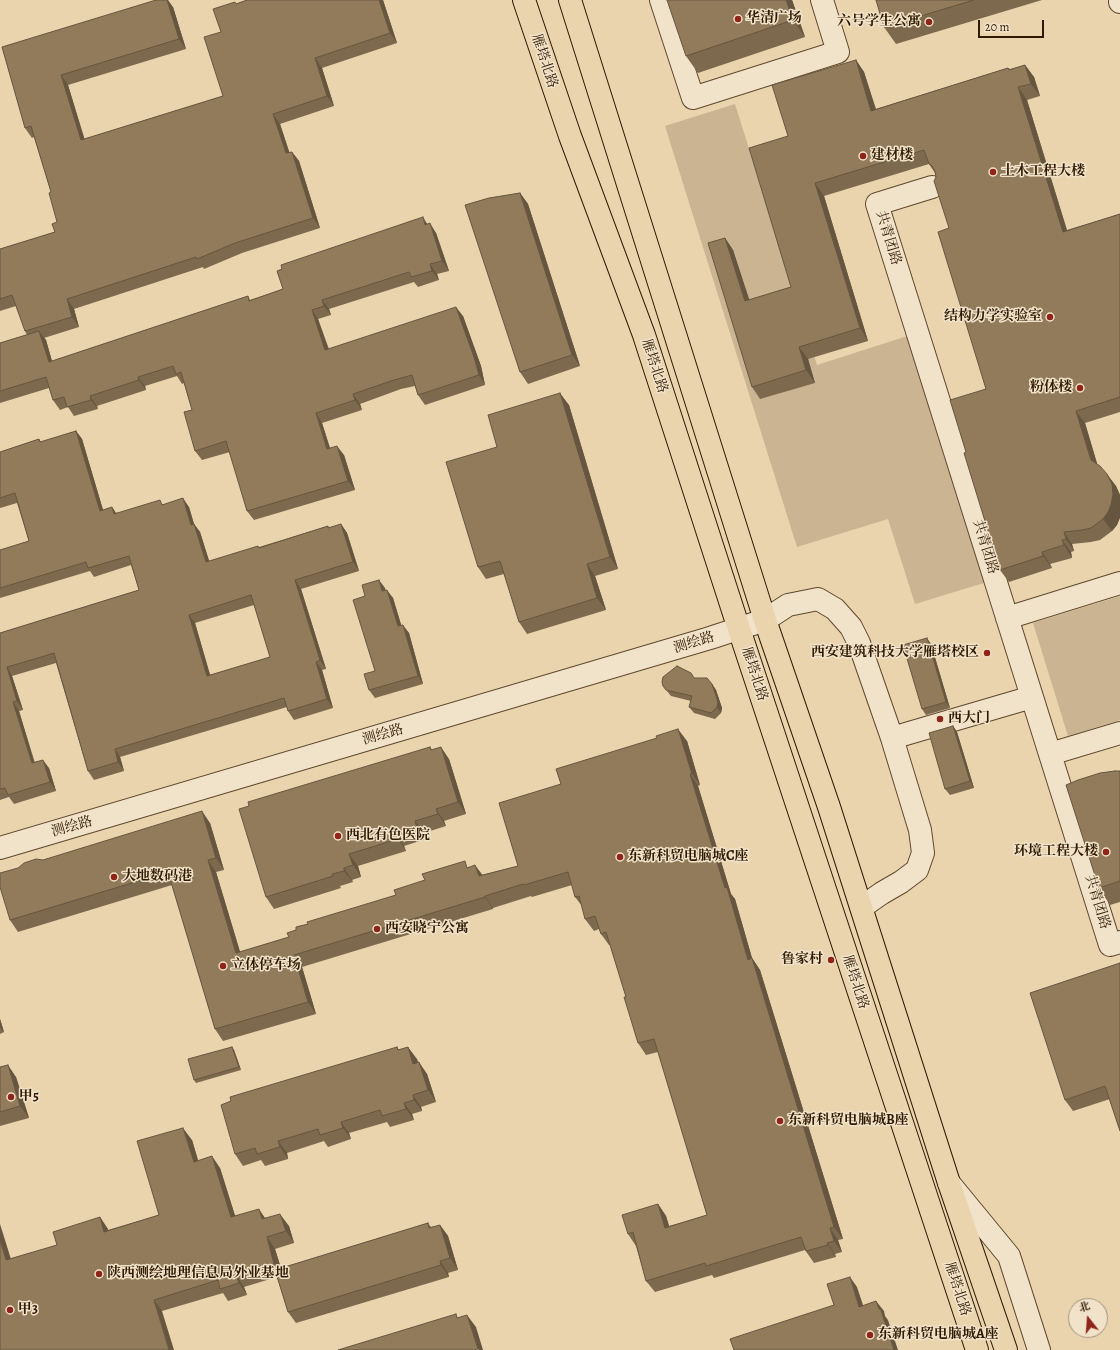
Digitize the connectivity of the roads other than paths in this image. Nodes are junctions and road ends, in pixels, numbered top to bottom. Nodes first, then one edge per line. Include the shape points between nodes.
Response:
1 (524, 0) edge
2 (570, 0) edge
3 (661, 0) edge
4 (822, 0) edge
5 (932, 187) edge
6 (1120, 583) edge
7 (1007, 618) junction
8 (765, 620) junction
9 (739, 629) junction
10 (1032, 697) junction
11 (1120, 733) edge
12 (892, 738) junction
13 (1050, 754) junction
14 (0, 848) edge
15 (862, 907) junction
16 (1115, 944) edge
17 (950, 1183) junction
18 (977, 1350) edge
19 (1006, 1350) edge
20 (1039, 1350) edge

1 - 9 main road, 雁塔北路 via 570,136 644,336
2 - 8 main road, 雁塔北路
3 - 4 street via 694,98 838,52
5 - 7 street, 共青团路 via 878,204
6 - 7 street
7 - 10 street, 共青团路
8 - 9 street, 测绘路
8 - 12 street, 测绘路 via 788,605 818,599 835,609 851,627 859,643
8 - 15 main road, 雁塔北路
9 - 14 street, 测绘路
9 - 18 main road, 雁塔北路
10 - 12 street
10 - 13 street, 共青团路
11 - 13 street
12 - 15 street, 测绘路 via 920,830 923,853 917,870
13 - 16 street, 共青团路
15 - 17 main road, 雁塔北路
17 - 19 main road, 雁塔北路
17 - 20 street via 1009,1256

